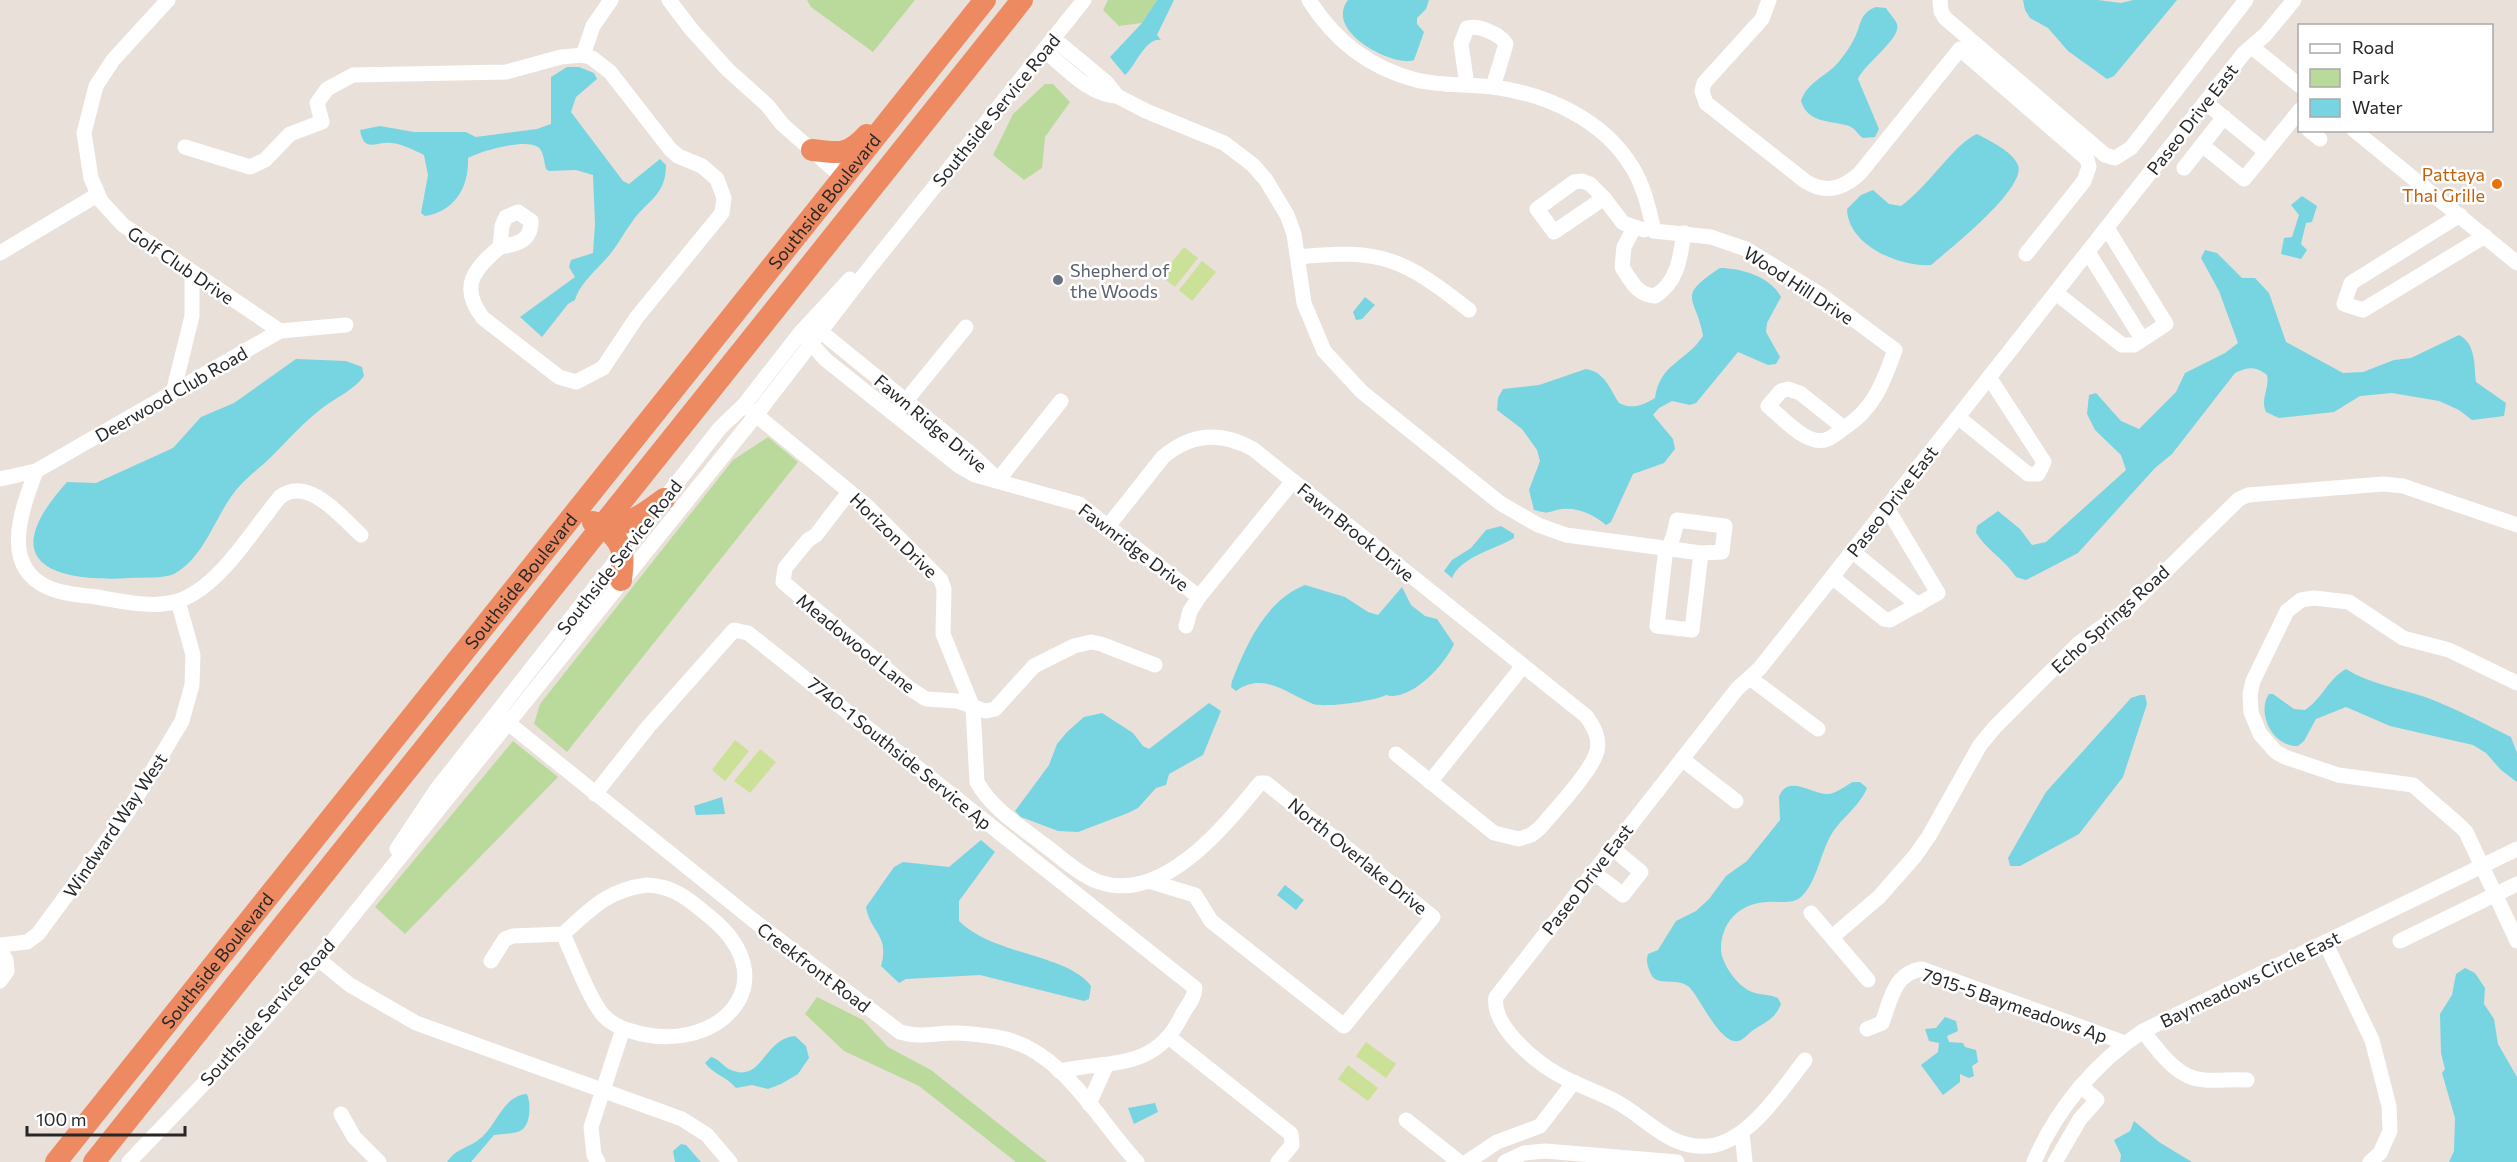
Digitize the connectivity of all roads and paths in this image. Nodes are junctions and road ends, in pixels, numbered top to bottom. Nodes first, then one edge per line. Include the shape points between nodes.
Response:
1 (168, 0) edge
2 (610, 0) edge
3 (669, 0) edge
4 (985, 0) edge
5 (1022, 0) edge
6 (1084, 0) edge
7 (1309, 0) edge
8 (1769, 0) edge
9 (2246, 0) edge
10 (2294, 0) edge
11 (1940, 6) edge
12 (1049, 44) junction
13 (2252, 47) junction
14 (583, 55) junction
15 (2298, 84) edge
16 (1467, 85) junction
17 (1493, 87) junction
18 (2205, 102) junction
19 (892, 116) junction
20 (2224, 117) junction
21 (2298, 117) edge
22 (2356, 132) edge
23 (2202, 145) junction
24 (185, 147) dead end
25 (812, 150) junction
26 (2266, 152) junction
27 (2184, 168) dead end
28 (843, 178) junction
29 (97, 195) junction
30 (1604, 198) dead end
31 (2460, 215) junction
32 (1634, 228) junction
33 (2107, 228) junction
34 (1654, 231) junction
35 (1684, 233) junction
36 (2485, 236) junction
37 (830, 240) junction
38 (501, 248) dead end
39 (2088, 252) junction
40 (2504, 252) junction
41 (0, 253) edge
42 (2026, 254) dead end
43 (1298, 257) junction
44 (2517, 263) edge
45 (192, 272) junction
46 (2517, 276) edge
47 (2056, 293) junction
48 (1469, 310) dead end
49 (346, 325) dead end
50 (966, 327) dead end
51 (280, 331) junction
52 (811, 332) junction
53 (2142, 339) junction
54 (1989, 376) junction
55 (174, 393) junction
56 (906, 401) junction
57 (1061, 401) dead end
58 (750, 410) junction
59 (895, 415) junction
60 (1958, 417) junction
61 (1844, 428) dead end
62 (36, 471) junction
63 (0, 479) edge
64 (998, 480) junction
65 (1293, 481) junction
66 (849, 492) junction
67 (664, 499) junction
68 (1887, 508) junction
69 (568, 523) junction
70 (602, 525) junction
71 (1109, 525) junction
72 (2517, 525) edge
73 (361, 535) dead end
74 (1669, 548) junction
75 (1852, 551) junction
76 (1701, 553) junction
77 (624, 554) junction
78 (1832, 577) junction
79 (621, 580) junction
80 (1199, 597) junction
81 (178, 601) junction
82 (1918, 605) junction
83 (1186, 626) dead end
84 (1155, 665) dead end
85 (1523, 666) junction
86 (1750, 678) junction
87 (2517, 682) edge
88 (973, 708) junction
89 (496, 713) junction
90 (509, 723) junction
91 (1818, 729) dead end
92 (1396, 754) dead end
93 (1682, 759) junction
94 (1430, 782) junction
95 (595, 794) junction
96 (1736, 801) dead end
97 (1612, 848) junction
98 (2517, 849) edge
99 (2481, 866) junction
100 (1593, 872) junction
101 (1152, 882) junction
102 (2517, 884) edge
103 (2495, 895) junction
104 (1810, 913) dead end
105 (354, 914) junction
106 (563, 934) junction
107 (1832, 937) junction
108 (2400, 941) dead end
109 (2517, 941) edge
110 (2325, 942) junction
111 (0, 947) edge
112 (318, 959) junction
113 (491, 961) dead end
114 (1868, 980) dead end
115 (0, 981) edge
116 (623, 1029) junction
117 (1867, 1029) dead end
118 (2143, 1031) junction
119 (1170, 1038) junction
120 (2125, 1043) junction
121 (1805, 1060) dead end
122 (1106, 1066) junction
123 (1059, 1071) junction
124 (2247, 1080) dead end
125 (1574, 1082) junction
126 (2081, 1086) junction
127 (604, 1089) junction
128 (1089, 1104) junction
129 (341, 1114) dead end
130 (1406, 1120) dead end
131 (1742, 1132) junction
132 (1683, 1145) junction
133 (1559, 1157) edge
134 (592, 1160) edge
135 (1640, 1160) edge
136 (56, 1162) edge
137 (94, 1162) edge
138 (129, 1162) edge
139 (379, 1162) edge
140 (730, 1162) edge
141 (1137, 1162) edge
142 (1278, 1162) edge
143 (1459, 1162) edge
144 (1467, 1162) edge
145 (1505, 1162) edge
146 (1678, 1162) edge
147 (1745, 1162) edge
148 (2034, 1162) edge
149 (2055, 1162) edge
150 (2370, 1162) edge

1 - 29 street, Golf Club Drive via 113,60 96,86 84,133 87,162
2 - 14 street via 592,26
3 - 25 street via 720,61
4 - 19 highway, Southside Boulevard
5 - 37 highway, Southside Boulevard
6 - 12 street, Southside Service Road
7 - 16 street via 1339,38 1367,60 1418,80
8 - 42 street via 1762,19 1704,83 1706,103 1804,181 1822,189 1840,187 1860,173 1960,49 2087,159 2089,167 2084,181
9 - 11 street via 2121,156 2105,155 1945,18
10 - 13 street, Paseo Drive East
12 - 43 street via 1088,86 1104,96 1117,96 1224,142 1253,165 1287,216
12 - 52 street, Southside Service Road
13 - 15 street
13 - 18 street, Paseo Drive East
14 - 24 street via 506,72 353,75 327,89 317,103 322,122 291,134 265,160 250,167
14 - 38 street via 610,72 670,149 717,179 724,198 722,213 637,316 603,368 576,382 559,377 476,309 471,290 474,274 481,263
16 - 17 street
16 - 17 street via 1461,44 1467,28 1473,27 1498,35 1506,44
17 - 34 street via 1548,100 1602,133 1631,165
18 - 20 street
18 - 33 street, Paseo Drive East
19 - 25 highway via 874,127 852,150
19 - 28 highway, Southside Boulevard
20 - 23 street
20 - 26 street
21 - 26 street
22 - 31 street
23 - 26 street via 2244,179
23 - 27 street
25 - 28 street
28 - 37 highway via 849,191 848,206
28 - 69 highway, Southside Boulevard
29 - 41 street
29 - 45 street, Golf Club Drive via 123,225
30 - 32 street via 1617,216
31 - 36 street
31 - 36 street via 2351,283 2344,304 2363,310
32 - 34 street
32 - 35 street via 1624,247 1622,267 1635,288 1647,296 1655,296 1671,282 1680,260
33 - 39 street, Paseo Drive East
33 - 53 street via 2166,324
34 - 35 street, Wood Hill Drive
35 - 61 street, Wood Hill Drive via 1730,242 1761,257 1895,350 1879,393 1864,413
36 - 40 street
37 - 70 highway, Southside Boulevard
39 - 47 street, Paseo Drive East
39 - 53 street
40 - 44 street
40 - 46 street
43 - 48 street via 1343,254 1384,258 1423,274
43 - 74 street via 1309,321 1334,365 1500,503 1538,525 1566,535
45 - 51 street, Golf Club Drive
45 - 55 street via 192,316
47 - 53 street via 2122,345 2134,345
47 - 54 street, Paseo Drive East
49 - 51 street, Deerwood Club Road
50 - 56 street
51 - 55 street, Deerwood Club Road
52 - 56 street, Fawn Ridge Drive
52 - 58 street, Southside Service Road
52 - 59 street, Fawn Ridge Drive via 826,360
54 - 60 street, Paseo Drive East
54 - 60 street via 2044,462 2043,469 2038,474 2028,474
55 - 62 street, Deerwood Club Road
56 - 59 street
56 - 64 street, Fawn Ridge Drive
57 - 64 street
58 - 66 street, Horizon Drive
58 - 67 street, Southside Service Road via 720,428
58 - 79 street, Southside Service Road
59 - 64 street, Fawn Ridge Drive via 959,466 975,475
60 - 68 street, Paseo Drive East
62 - 63 street, Deerwood Club Road
62 - 81 street via 14,545 22,567 31,577 47,588 121,601
64 - 71 street, Fawnridge Drive via 1080,504
65 - 71 street, Fawn Brook Drive via 1240,442 1198,437 1163,457
65 - 80 street
65 - 85 street, Fawn Brook Drive
66 - 88 street, Horizon Drive via 941,580 943,634
66 - 88 street, Meadowood Lane via 784,568 783,582 909,688 926,699 957,701
67 - 70 highway via 635,521
67 - 77 street, Southside Service Road
68 - 75 street, Paseo Drive East
68 - 82 street via 1938,593
69 - 70 highway via 588,521
69 - 136 highway, Southside Boulevard
70 - 77 highway via 616,537
70 - 137 highway, Southside Boulevard
71 - 80 street, Fawnridge Drive
72 - 107 street, Echo Springs Road via 2403,486 2383,484 2248,495 2239,499 2123,613 2079,643 1995,727 1980,745 1915,856 1879,897
73 - 81 street via 326,503 306,492 288,490 216,576
74 - 76 street
74 - 76 street via 1677,520 1725,526 1722,552
74 - 76 street via 1657,626 1692,630
75 - 78 street, Paseo Drive East
75 - 82 street
77 - 79 highway
77 - 89 street, Southside Service Road
78 - 82 street via 1884,619 1897,618
78 - 86 street, Paseo Drive East
79 - 90 street, Southside Service Road
80 - 83 street
81 - 111 street, Windward Way West via 193,655 192,685 182,721 127,813 38,934 27,942
84 - 88 street via 1091,642 1074,646 1040,661 995,709
85 - 94 street
85 - 94 street, Fawn Brook Drive via 1586,716 1597,735 1597,751 1588,768 1540,828 1519,839 1494,833
86 - 91 street
86 - 93 street, Paseo Drive East
87 - 99 street via 2449,650 2403,638 2349,602 2314,598 2301,600 2287,611 2250,694 2251,712 2260,734 2276,752 2338,775 2413,785 2466,832
88 - 101 street, Horizon Drive via 976,782 1009,818 1097,882 1113,886
89 - 90 street
89 - 105 street, Southside Service Road via 437,789
90 - 95 street
90 - 105 street, Southside Service Road
92 - 94 street
93 - 96 street
93 - 97 street, Paseo Drive East
95 - 119 street, 7740-1 Southside Service Ap via 734,630 748,633 1195,988 1194,998
95 - 123 street, Creekfront Road via 900,1032 1004,1038 1043,1056
97 - 100 street, Paseo Drive East
97 - 100 street via 1641,872 1623,895
98 - 99 street, Baymeadows Circle East
99 - 103 street
99 - 110 street, Baymeadows Circle East
100 - 125 street, Paseo Drive East via 1499,992 1495,1005 1506,1028 1528,1052
101 - 101 street, North Overlake Drive via 1195,895 1211,921 1344,1026 1433,917 1266,783 1260,783 1201,851
102 - 103 street
103 - 108 street
103 - 109 street
104 - 107 street
105 - 112 street, Southside Service Road
106 - 113 street via 513,936 505,939
106 - 116 street via 599,1010
106 - 116 street via 605,897 621,889 657,886 692,901 736,941 745,968 743,988 734,1007 719,1022 696,1033 675,1036
107 - 114 street
110 - 118 street, Baymeadows Circle East
110 - 150 street via 2373,1040 2390,1106 2390,1131
111 - 115 street via 7,971
112 - 127 street via 350,986 416,1023
112 - 138 street, Southside Service Road
116 - 127 street
117 - 120 street, 7915-5 Baymeadows Ap via 1882,1023 1904,974 1922,969
118 - 120 street, Baymeadows Circle East
118 - 124 street via 2185,1074 2204,1080
119 - 122 street via 1132,1060
119 - 142 street via 1291,1134 1292,1144
120 - 126 street, Baymeadows Circle East
121 - 131 street via 1760,1117
122 - 123 street
122 - 128 street
123 - 128 street, Creekfront Road
125 - 132 street via 1618,1102
125 - 144 street via 1540,1126 1497,1142
126 - 148 street, Baymeadows Circle East
126 - 149 street via 2097,1100 2080,1119
127 - 134 street via 591,1127
127 - 140 street via 682,1119 707,1135
128 - 141 street, Creekfront Road
129 - 139 street via 354,1137
130 - 143 street
131 - 132 street via 1718,1144
131 - 147 street
132 - 146 street
133 - 135 street
133 - 145 street via 1545,1151 1524,1153
135 - 146 street

